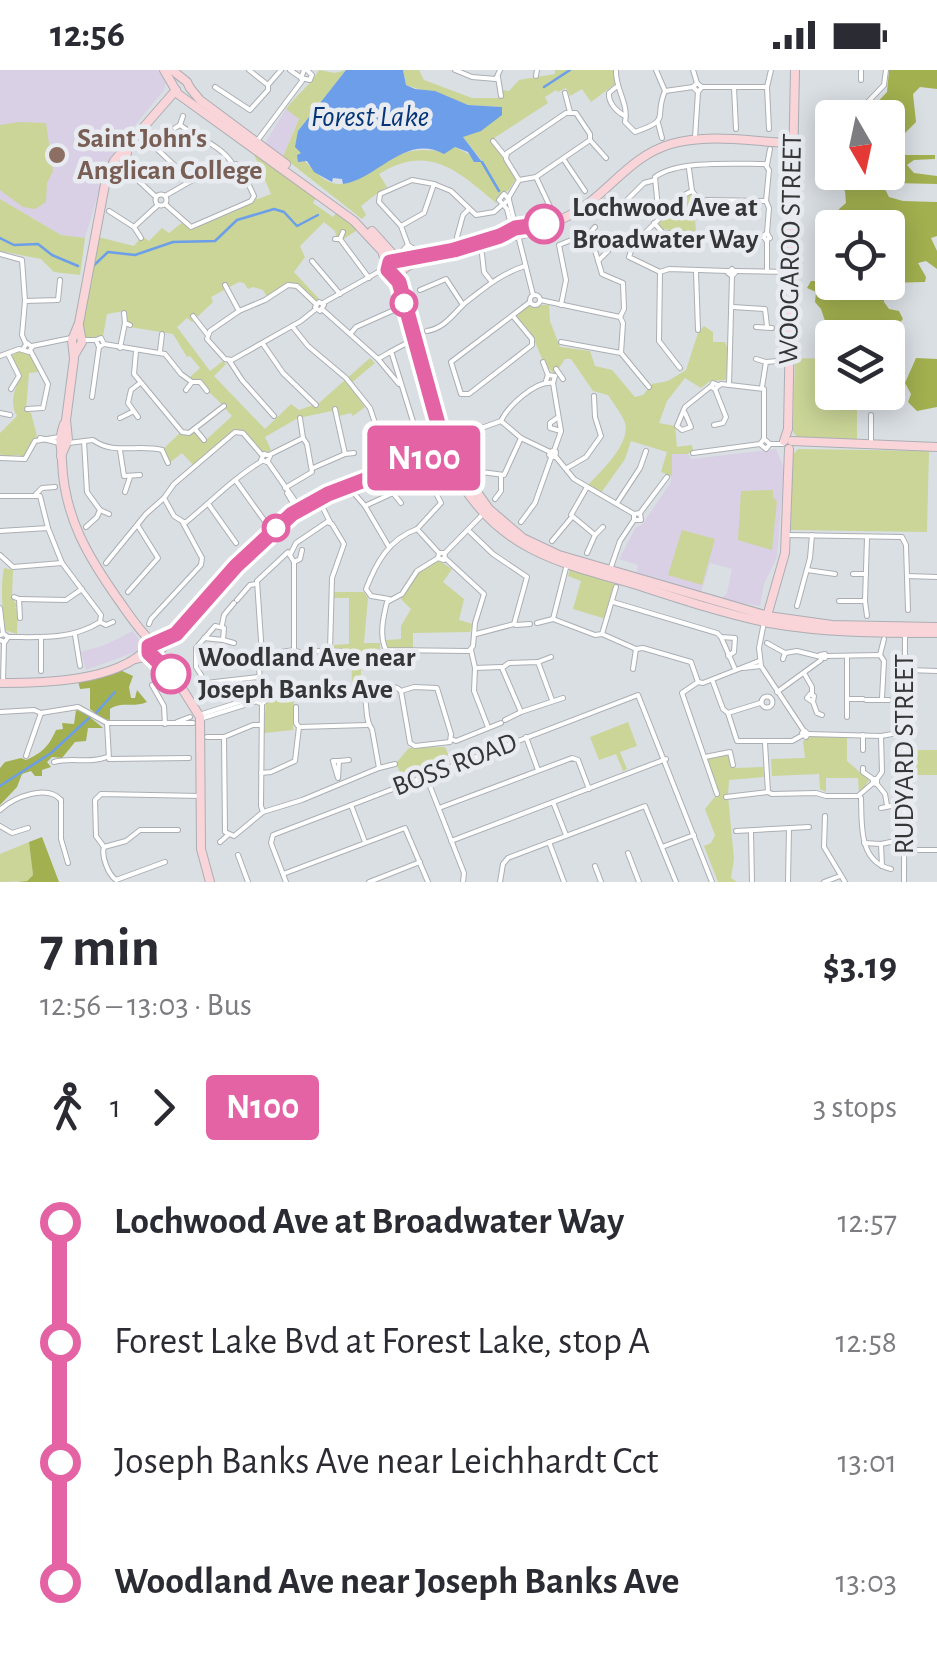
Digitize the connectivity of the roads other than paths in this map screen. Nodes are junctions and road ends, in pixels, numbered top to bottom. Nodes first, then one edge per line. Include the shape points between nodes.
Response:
1 (164, 70) edge
2 (172, 70) edge
3 (249, 70) edge
4 (281, 70) edge
5 (290, 70) edge
6 (455, 70) edge
7 (500, 70) edge
8 (616, 70) edge
9 (656, 70) edge
10 (693, 70) edge
11 (770, 70) edge
12 (795, 70) edge
13 (861, 70) edge
14 (886, 70) edge
15 (310, 71) edge
16 (498, 77) junction
17 (301, 79) junction
18 (860, 80) dead end
19 (268, 85) junction
20 (215, 86) dead end
21 (617, 86) junction
22 (698, 87) junction
23 (767, 87) junction
24 (734, 88) junction
25 (181, 89) junction
26 (665, 91) junction
27 (565, 92) dead end
28 (501, 96) dead end
29 (870, 100) edge
30 (570, 112) junction
31 (183, 116) dead end
32 (626, 116) junction
33 (658, 123) junction
34 (269, 127) junction
35 (736, 129) dead end
36 (769, 129) dead end
37 (636, 132) junction
38 (662, 138) dead end
39 (590, 140) junction
40 (698, 140) junction
41 (493, 141) dead end
42 (637, 142) dead end
43 (784, 143) junction
44 (257, 144) junction
45 (158, 149) dead end
46 (506, 156) junction
47 (606, 158) dead end
48 (564, 160) junction
49 (768, 165) junction
50 (119, 166) junction
51 (233, 166) junction
52 (689, 169) junction
53 (536, 177) junction
54 (518, 180) junction
55 (655, 180) junction
56 (191, 181) junction
57 (434, 184) junction
58 (585, 191) dead end
59 (691, 194) dead end
60 (165, 196) junction
61 (156, 197) junction
62 (605, 201) dead end
63 (766, 201) junction
64 (504, 202) junction
65 (161, 205) junction
66 (620, 208) junction
67 (469, 209) junction
68 (108, 210) dead end
69 (713, 210) dead end
70 (552, 212) dead end
71 (622, 217) dead end
72 (654, 223) junction
73 (712, 223) dead end
74 (401, 226) junction
75 (596, 226) dead end
76 (134, 227) junction
77 (343, 232) dead end
78 (515, 232) junction
79 (712, 233) junction
80 (590, 236) junction
81 (457, 237) dead end
82 (766, 237) junction
83 (140, 238) dead end
84 (409, 248) dead end
85 (0, 254) edge
86 (482, 254) dead end
87 (312, 260) dead end
88 (598, 261) junction
89 (525, 266) junction
90 (395, 268) junction
91 (660, 272) junction
92 (696, 272) junction
93 (767, 272) junction
94 (791, 272) junction
95 (732, 273) junction
96 (602, 274) junction
97 (595, 277) dead end
98 (370, 278) junction
99 (60, 280) dead end
100 (492, 282) junction
101 (224, 285) dead end
102 (420, 290) dead end
103 (340, 294) junction
104 (534, 296) junction
105 (58, 300) junction
106 (540, 300) junction
107 (25, 301) junction
108 (530, 302) junction
109 (65, 304) dead end
110 (464, 304) junction
111 (318, 305) junction
112 (561, 305) junction
113 (733, 307) junction
114 (394, 310) dead end
115 (239, 311) junction
116 (124, 314) dead end
117 (193, 315) dead end
118 (513, 316) junction
119 (620, 317) junction
120 (292, 326) junction
121 (756, 328) dead end
122 (698, 330) dead end
123 (427, 331) dead end
124 (351, 333) junction
125 (162, 334) dead end
126 (207, 334) junction
127 (77, 341) junction
128 (561, 342) dead end
129 (99, 344) junction
130 (262, 344) junction
131 (405, 344) dead end
132 (28, 347) junction
133 (120, 348) junction
134 (160, 351) junction
135 (136, 352) junction
136 (390, 352) junction
137 (621, 353) junction
138 (8, 354) junction
139 (0, 356) edge
140 (378, 358) junction
141 (756, 359) dead end
142 (229, 360) junction
143 (778, 360) dead end
144 (543, 362) dead end
145 (766, 362) junction
146 (556, 368) dead end
147 (680, 368) dead end
148 (554, 378) junction
149 (192, 382) junction
150 (140, 383) junction
151 (648, 383) dead end
152 (399, 384) junction
153 (729, 384) junction
154 (715, 387) junction
155 (762, 387) junction
156 (12, 389) dead end
157 (186, 390) dead end
158 (208, 391) dead end
159 (594, 396) dead end
160 (98, 402) dead end
161 (316, 404) dead end
162 (224, 406) dead end
163 (31, 412) dead end
164 (132, 412) junction
165 (338, 412) dead end
166 (0, 413) edge
167 (685, 413) junction
168 (10, 415) dead end
169 (870, 415) dead end
170 (274, 416) dead end
171 (138, 417) dead end
172 (120, 418) dead end
173 (300, 418) dead end
174 (557, 418) junction
175 (726, 420) junction
176 (501, 421) junction
177 (734, 422) dead end
178 (714, 425) dead end
179 (195, 429) junction
180 (561, 432) junction
181 (459, 436) dead end
182 (302, 438) junction
183 (521, 438) junction
184 (63, 440) junction
185 (204, 440) dead end
186 (382, 440) junction
187 (81, 441) junction
188 (762, 442) junction
189 (376, 444) dead end
190 (788, 444) junction
191 (871, 446) junction
192 (937, 446) edge
193 (442, 449) junction
194 (120, 450) junction
195 (646, 450) dead end
196 (693, 453) dead end
197 (345, 454) junction
198 (354, 454) dead end
199 (553, 454) junction
200 (0, 458) edge
201 (265, 458) junction
202 (168, 462) dead end
203 (313, 468) junction
204 (424, 468) dead end
205 (567, 468) junction
206 (474, 471) dead end
207 (140, 475) dead end
208 (501, 476) junction
209 (130, 477) junction
210 (666, 477) dead end
211 (439, 480) dead end
212 (236, 481) junction
213 (432, 484) junction
214 (394, 486) dead end
215 (587, 487) junction
216 (56, 488) dead end
217 (285, 488) junction
218 (125, 492) dead end
219 (354, 492) dead end
220 (36, 494) junction
221 (396, 494) junction
222 (0, 496) edge
223 (164, 498) junction
224 (450, 498) dead end
225 (496, 499) dead end
226 (401, 503) dead end
227 (441, 503) junction
228 (617, 504) junction
229 (209, 505) junction
230 (366, 506) junction
231 (322, 508) dead end
232 (298, 509) junction
233 (100, 510) junction
234 (487, 511) junction
235 (109, 514) dead end
236 (636, 516) junction
237 (572, 518) junction
238 (264, 520) dead end
239 (330, 522) junction
240 (521, 522) dead end
241 (184, 524) junction
242 (138, 526) junction
243 (603, 526) dead end
244 (86, 527) dead end
245 (48, 528) junction
246 (417, 529) junction
247 (468, 530) junction
248 (0, 531) edge
249 (595, 535) junction
250 (785, 535) junction
251 (812, 535) junction
252 (866, 538) junction
253 (264, 539) junction
254 (552, 541) dead end
255 (236, 543) dead end
256 (389, 546) junction
257 (302, 550) dead end
258 (291, 553) junction
259 (587, 553) dead end
260 (0, 555) edge
261 (442, 555) junction
262 (202, 562) junction
263 (294, 562) junction
264 (62, 563) junction
265 (106, 563) dead end
266 (209, 567) dead end
267 (807, 570) junction
268 (573, 574) dead end
269 (609, 574) junction
270 (835, 574) dead end
271 (852, 574) dead end
272 (866, 574) junction
273 (906, 576) junction
274 (527, 577) junction
275 (536, 577) dead end
276 (937, 578) edge
277 (256, 584) junction
278 (614, 588) dead end
279 (82, 589) junction
280 (128, 592) dead end
281 (484, 594) junction
282 (492, 594) dead end
283 (389, 599) junction
284 (839, 601) dead end
285 (865, 601) junction
286 (613, 602) junction
287 (797, 606) dead end
288 (0, 608) edge
289 (908, 610) dead end
290 (768, 613) junction
291 (867, 616) dead end
292 (20, 618) dead end
293 (553, 619) junction
294 (100, 622) junction
295 (114, 622) dead end
296 (150, 624) dead end
297 (514, 624) junction
298 (222, 625) junction
299 (906, 630) junction
300 (937, 630) edge
301 (476, 634) junction
302 (602, 634) junction
303 (76, 635) junction
304 (721, 637) junction
305 (3, 638) edge
306 (204, 638) junction
307 (41, 639) junction
308 (884, 639) dead end
309 (223, 640) junction
310 (234, 643) dead end
311 (767, 644) dead end
312 (636, 649) junction
313 (153, 650) junction
314 (294, 650) junction
315 (330, 650) junction
316 (471, 650) junction
317 (350, 653) dead end
318 (262, 655) junction
319 (728, 656) junction
320 (880, 656) junction
321 (822, 657) junction
322 (551, 658) dead end
323 (847, 658) junction
324 (538, 662) junction
325 (760, 664) junction
326 (80, 666) dead end
327 (476, 668) junction
328 (502, 668) junction
329 (633, 669) dead end
330 (735, 669) junction
331 (905, 670) junction
332 (41, 671) dead end
333 (937, 671) edge
334 (804, 673) junction
335 (259, 676) junction
336 (438, 679) dead end
337 (712, 680) junction
338 (698, 682) junction
339 (2, 683) edge
340 (152, 685) dead end
341 (437, 688) junction
342 (362, 690) junction
343 (401, 692) junction
344 (776, 692) junction
345 (263, 693) junction
346 (672, 693) dead end
347 (682, 693) junction
348 (562, 698) dead end
349 (882, 698) junction
350 (848, 699) junction
351 (258, 700) junction
352 (552, 700) junction
353 (890, 700) dead end
354 (760, 703) dead end
355 (296, 707) dead end
356 (521, 712) junction
357 (728, 712) junction
358 (41, 713) junction
359 (1, 714) edge
360 (822, 714) dead end
361 (845, 715) dead end
362 (197, 722) junction
363 (107, 723) junction
364 (166, 724) junction
365 (261, 725) junction
366 (367, 725) junction
367 (299, 727) junction
368 (488, 727) junction
369 (805, 734) junction
370 (862, 734) junction
371 (892, 734) dead end
372 (881, 736) junction
373 (224, 737) junction
374 (526, 738) junction
375 (451, 739) junction
376 (737, 742) junction
377 (765, 742) junction
378 (863, 750) dead end
379 (730, 752) junction
380 (26, 756) dead end
381 (107, 757) junction
382 (190, 758) dead end
383 (704, 758) junction
384 (666, 759) junction
385 (324, 760) dead end
386 (349, 760) dead end
387 (336, 761) junction
388 (54, 762) dead end
389 (395, 764) dead end
390 (732, 765) dead end
391 (378, 768) junction
392 (863, 768) dead end
393 (538, 770) junction
394 (261, 773) junction
395 (426, 776) junction
396 (339, 781) junction
397 (875, 781) junction
398 (588, 789) junction
399 (768, 792) junction
400 (718, 794) dead end
401 (201, 796) junction
402 (861, 796) junction
403 (726, 797) dead end
404 (553, 802) junction
405 (351, 805) junction
406 (886, 806) dead end
407 (439, 808) junction
408 (0, 810) edge
409 (264, 812) junction
410 (825, 816) dead end
411 (0, 826) edge
412 (816, 826) dead end
413 (809, 827) dead end
414 (824, 827) junction
415 (28, 828) dead end
416 (788, 828) junction
417 (178, 830) dead end
418 (736, 830) dead end
419 (751, 830) junction
420 (694, 834) junction
421 (228, 835) junction
422 (566, 835) junction
423 (452, 841) junction
424 (895, 841) dead end
425 (220, 842) dead end
426 (365, 842) junction
427 (549, 842) junction
428 (864, 843) junction
429 (882, 844) junction
430 (104, 847) junction
431 (662, 847) junction
432 (904, 850) junction
433 (937, 850) edge
434 (628, 853) dead end
435 (238, 855) dead end
436 (165, 862) dead end
437 (420, 862) junction
438 (68, 863) dead end
439 (594, 866) dead end
440 (882, 866) junction
441 (891, 869) dead end
442 (282, 874) junction
443 (840, 876) junction
444 (112, 880) edge
445 (210, 882) edge
446 (248, 882) edge
447 (286, 882) edge
448 (369, 882) edge
449 (428, 882) edge
450 (463, 882) edge
451 (500, 882) edge
452 (564, 882) edge
453 (601, 882) edge
454 (640, 882) edge
455 (676, 882) edge
456 (712, 882) edge
457 (752, 882) edge
458 (788, 882) edge
459 (824, 882) edge
460 (845, 882) edge
461 (904, 882) edge

1 - 25 street
2 - 25 street
3 - 19 street
4 - 19 street
5 - 17 street
6 - 16 street
7 - 16 street
8 - 21 street
9 - 26 street
10 - 22 street
11 - 23 street
12 - 43 street, WOOGAROO STREET
13 - 18 street
14 - 29 street via 884,85
15 - 17 street
15 - 17 street via 310,80
16 - 28 street
17 - 34 street
19 - 20 street via 250,110
21 - 32 street
21 - 32 street via 608,96
22 - 24 street
22 - 26 street
22 - 40 street
23 - 24 street
23 - 36 street
24 - 35 street
25 - 44 street
25 - 44 street
25 - 50 street
26 - 33 street
27 - 30 street
30 - 39 street
30 - 46 street
31 - 51 street via 178,126 207,140
32 - 37 street
33 - 37 street
33 - 38 street
34 - 44 street
34 - 44 street
37 - 42 street
39 - 47 street
39 - 48 street
40 - 43 street
40 - 78 street via 643,156 565,218
41 - 46 street
43 - 49 street
43 - 94 street, WOOGAROO STREET
44 - 90 street via 354,221
45 - 56 street
46 - 54 street
48 - 53 street
48 - 58 street
49 - 52 street
49 - 63 street
50 - 61 street
50 - 127 street via 102,194
51 - 56 street
51 - 65 street via 241,168 250,201 191,227
52 - 55 street
52 - 59 street
53 - 54 street
53 - 70 street
54 - 64 street
55 - 66 street
55 - 72 street via 660,212
56 - 60 street
57 - 67 street
57 - 74 street via 424,213
57 - 74 street via 412,180 380,194 379,202
60 - 61 street
60 - 65 street
61 - 65 street
62 - 66 street
63 - 69 street via 710,201
63 - 82 street
64 - 67 street via 479,215
64 - 78 street
64 - 78 street
65 - 76 street
66 - 71 street
67 - 81 street
68 - 76 street
72 - 79 street via 663,233
72 - 91 street via 629,254
73 - 79 street
74 - 84 street
75 - 80 street
76 - 83 street
77 - 98 street via 338,239
78 - 89 street
78 - 90 street
79 - 82 street
80 - 88 street
80 - 88 street via 608,251
80 - 112 street via 558,246 566,280
82 - 93 street
85 - 107 street via 22,260
86 - 100 street
87 - 103 street
88 - 96 street
89 - 100 street
89 - 104 street
90 - 98 street
90 - 193 street
91 - 92 street
91 - 147 street via 659,342
92 - 95 street
92 - 122 street
93 - 94 street
93 - 95 street
94 - 190 street, WOOGAROO STREET
95 - 113 street
96 - 97 street
96 - 119 street via 623,282
98 - 103 street
99 - 105 street
100 - 110 street
101 - 115 street
102 - 110 street via 446,279
103 - 111 street
104 - 106 street
104 - 108 street
105 - 107 street
105 - 109 street
106 - 108 street
106 - 112 street
107 - 132 street
108 - 118 street
110 - 123 street
111 - 115 street via 288,285
111 - 120 street
111 - 124 street
112 - 119 street
113 - 121 street via 765,309 769,327
113 - 153 street
114 - 124 street
115 - 126 street
116 - 133 street via 128,324
117 - 126 street
118 - 118 street via 452,362 461,394 531,346
119 - 137 street
120 - 130 street
120 - 186 street via 346,378 372,411
124 - 140 street
125 - 134 street
126 - 142 street
127 - 129 street
127 - 132 street
127 - 184 street
128 - 137 street
129 - 133 street
129 - 160 street via 89,399
130 - 142 street
130 - 161 street
131 - 136 street
132 - 138 street
132 - 163 street via 48,381 43,408
133 - 135 street
134 - 135 street
134 - 149 street
135 - 150 street via 133,370
136 - 140 street
136 - 152 street
137 - 151 street
138 - 139 street
138 - 156 street via 19,376
140 - 152 street
141 - 145 street
142 - 170 street
143 - 145 street
144 - 148 street
145 - 155 street
146 - 148 street
148 - 174 street
148 - 176 street
149 - 157 street
149 - 158 street
150 - 164 street via 129,393
150 - 179 street via 182,432
152 - 186 street via 415,428
153 - 154 street
153 - 155 street
154 - 167 street
154 - 175 street
155 - 188 street
159 - 205 street via 601,436 586,457
162 - 179 street
164 - 171 street
164 - 172 street
165 - 197 street
166 - 168 street
167 - 167 street via 694,427 679,429 680,418
169 - 191 street
173 - 182 street
174 - 180 street
174 - 180 street via 550,425
175 - 177 street
175 - 178 street
176 - 181 street
176 - 183 street
179 - 185 street
180 - 199 street
182 - 201 street
182 - 203 street
183 - 199 street
183 - 208 street
184 - 187 street
184 - 200 street via 40,438 26,459
184 - 313 street via 66,502 76,534
186 - 189 street
187 - 194 street
187 - 233 street via 87,492
188 - 190 street via 766,448
188 - 196 street
190 - 191 street
190 - 250 street, WOOGAROO STREET
191 - 192 street
193 - 232 street
193 - 234 street
193 - 234 street
194 - 202 street via 164,448
194 - 209 street via 122,472
195 - 228 street
197 - 198 street
197 - 203 street
199 - 205 street
199 - 240 street
201 - 212 street
201 - 217 street
201 - 223 street via 235,432
203 - 217 street
204 - 213 street
205 - 215 street
206 - 208 street
207 - 209 street
208 - 225 street
209 - 218 street
210 - 236 street
211 - 213 street
212 - 229 street
212 - 238 street
213 - 227 street
214 - 221 street
215 - 228 street
215 - 237 street
216 - 220 street
217 - 232 street
219 - 230 street
220 - 222 street
220 - 245 street
221 - 226 street
221 - 230 street
223 - 241 street
223 - 242 street
224 - 227 street
227 - 246 street
228 - 236 street
229 - 241 street
229 - 255 street
230 - 256 street
231 - 239 street
232 - 253 street
232 - 253 street
233 - 235 street
233 - 244 street
234 - 247 street
234 - 269 street via 532,544
236 - 269 street
237 - 249 street
237 - 254 street
239 - 258 street
239 - 315 street via 344,547 332,578
241 - 262 street
242 - 265 street
242 - 280 street via 161,560
243 - 249 street
245 - 248 street
245 - 264 street
246 - 256 street
246 - 261 street
247 - 261 street
247 - 274 street
249 - 259 street
250 - 251 street
250 - 290 street, WOOGAROO STREET
251 - 252 street
251 - 267 street
252 - 272 street
252 - 273 street via 903,538
253 - 313 street
256 - 283 street via 366,590
257 - 263 street
258 - 263 street
258 - 277 street
260 - 264 street via 13,567
261 - 281 street
261 - 283 street
262 - 266 street
262 - 296 street
263 - 314 street
264 - 279 street
267 - 270 street
267 - 287 street
268 - 293 street via 566,570
269 - 290 street
269 - 290 street
271 - 272 street
272 - 285 street
273 - 276 street
273 - 289 street
274 - 275 street
274 - 297 street
277 - 298 street
277 - 318 street
278 - 286 street
279 - 292 street via 66,600 17,598
279 - 294 street via 102,615
281 - 282 street
281 - 301 street
283 - 316 street via 382,624 386,650
284 - 285 street
285 - 291 street
286 - 302 street
286 - 304 street
288 - 305 street
290 - 299 street via 838,632
290 - 325 street
293 - 297 street
293 - 302 street
294 - 295 street
294 - 303 street
297 - 301 street
298 - 306 street
298 - 309 street
299 - 300 street
299 - 331 street, RUDYARD STREET
301 - 316 street
302 - 312 street
303 - 307 street
303 - 326 street
304 - 319 street
304 - 319 street via 736,636
305 - 307 street
305 - 339 street
306 - 309 street
306 - 335 street via 195,652 206,683
307 - 332 street
308 - 320 street
309 - 310 street
311 - 321 street via 784,656 797,651
312 - 329 street
312 - 338 street via 691,662
313 - 339 street via 85,677
313 - 362 street
314 - 315 street
314 - 318 street
315 - 317 street
316 - 327 street
318 - 335 street
319 - 330 street
320 - 323 street
320 - 349 street
321 - 323 street
321 - 334 street
322 - 324 street
323 - 350 street
324 - 328 street
324 - 352 street
325 - 330 street
325 - 344 street
327 - 328 street
327 - 368 street via 475,694
328 - 356 street
330 - 337 street
331 - 333 street
331 - 432 street, RUDYARD STREET
334 - 344 street
334 - 360 street via 812,686 807,698
335 - 345 street
336 - 341 street
337 - 338 street
337 - 357 street
338 - 347 street
340 - 364 street
341 - 343 street
341 - 375 street
342 - 343 street via 394,686
342 - 345 street
342 - 366 street
343 - 375 street via 410,743 441,745
344 - 369 street
345 - 351 street
345 - 351 street
346 - 347 street
347 - 383 street
348 - 352 street
349 - 350 street
349 - 353 street
350 - 361 street
351 - 362 street
351 - 365 street
352 - 356 street
354 - 357 street
355 - 367 street
356 - 368 street
357 - 376 street
358 - 359 street
358 - 363 street via 83,708
358 - 380 street
362 - 364 street
362 - 373 street
362 - 401 street
363 - 364 street
363 - 381 street
365 - 373 street
365 - 394 street
366 - 367 street
366 - 391 street
367 - 394 street via 295,762
368 - 375 street
369 - 370 street
369 - 377 street
370 - 372 street
370 - 378 street
371 - 372 street
372 - 397 street via 882,772
373 - 421 street
374 - 384 street, BOSS ROAD via 640,695
374 - 393 street
374 - 395 street, BOSS ROAD
376 - 377 street
376 - 379 street
377 - 399 street
379 - 383 street
379 - 390 street
381 - 382 street
381 - 388 street
383 - 400 street
384 - 398 street
384 - 420 street
385 - 387 street
386 - 387 street
387 - 396 street
389 - 391 street
391 - 396 street
392 - 397 street
393 - 398 street via 576,758
393 - 407 street
394 - 409 street
395 - 405 street, BOSS ROAD
395 - 407 street
396 - 409 street
397 - 402 street
397 - 406 street
398 - 404 street
399 - 402 street
399 - 403 street
401 - 430 street via 101,794 95,800 96,836
401 - 445 street via 200,843
402 - 428 street
404 - 422 street
404 - 423 street
405 - 426 street
405 - 442 street, BOSS ROAD via 271,837
407 - 423 street
408 - 438 street via 20,796 56,794
409 - 421 street
410 - 414 street
411 - 415 street via 12,833
412 - 414 street
413 - 416 street
414 - 443 street via 824,847
416 - 419 street
416 - 458 street
417 - 430 street via 140,830
418 - 419 street
419 - 457 street
420 - 431 street
420 - 456 street
421 - 425 street
422 - 427 street
422 - 431 street via 645,806
423 - 450 street
424 - 429 street
426 - 437 street via 404,828
426 - 442 street
427 - 451 street via 508,858
427 - 452 street
428 - 429 street
428 - 440 street
429 - 440 street
430 - 444 street
431 - 455 street
432 - 433 street
432 - 461 street, RUDYARD STREET
434 - 454 street
435 - 446 street
436 - 444 street
437 - 448 street
437 - 449 street
439 - 453 street
440 - 441 street
442 - 447 street
443 - 459 street
443 - 460 street

